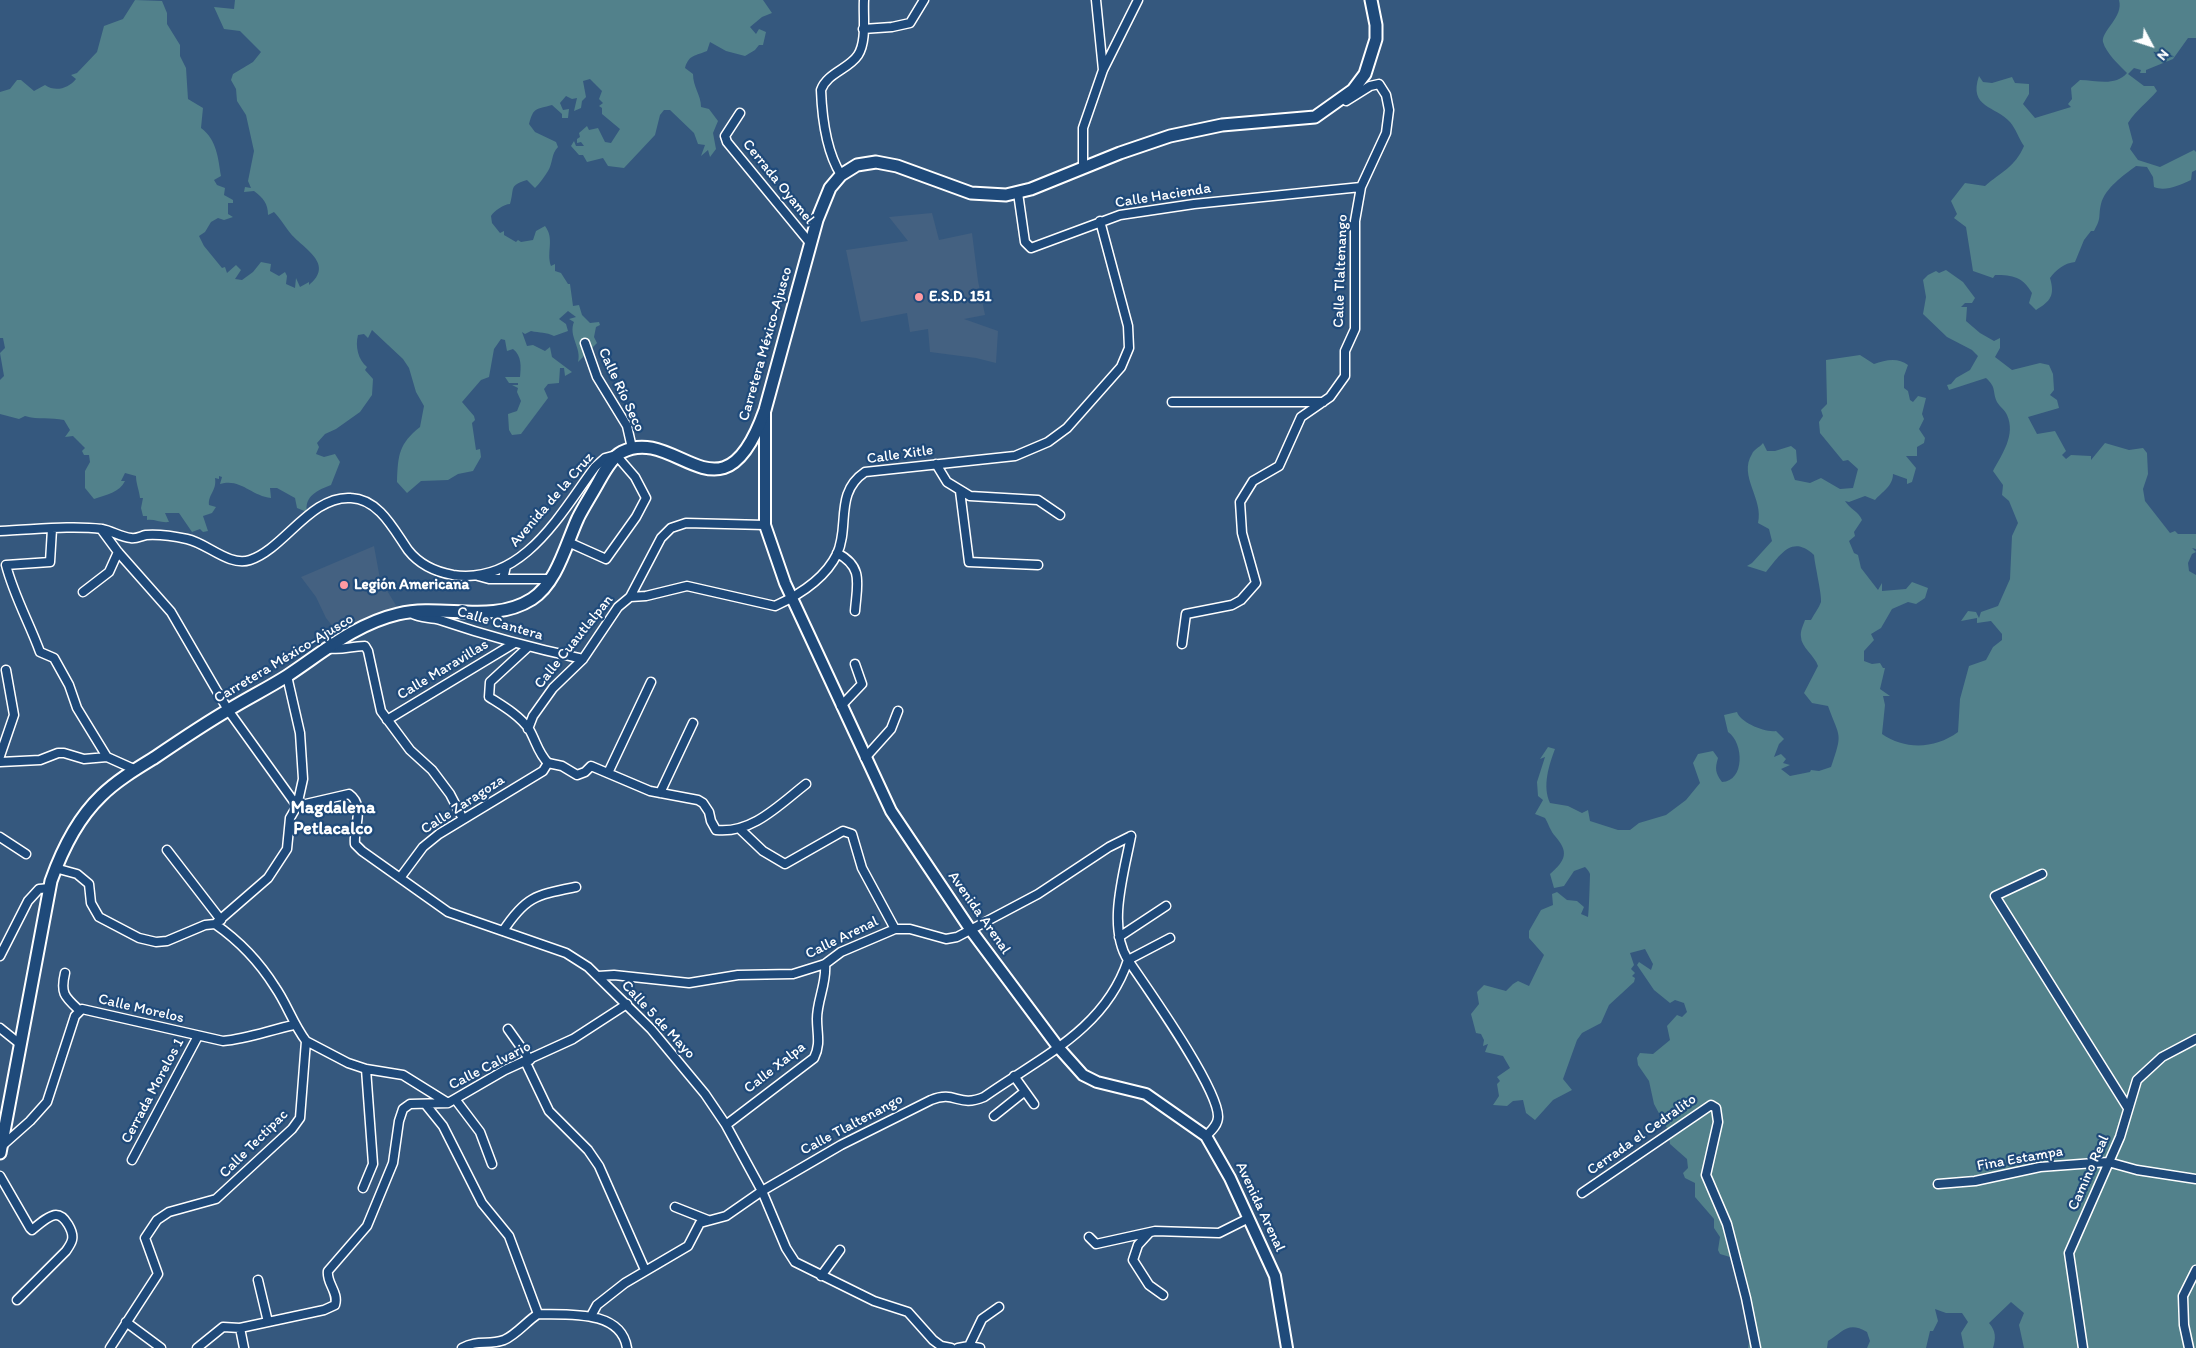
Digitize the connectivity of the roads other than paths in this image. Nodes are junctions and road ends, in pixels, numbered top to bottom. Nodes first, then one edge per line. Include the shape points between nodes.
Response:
1 (864, 0) edge
2 (924, 0) edge
3 (1096, 0) edge
4 (1138, 0) edge
5 (1371, 0) edge
6 (863, 29) junction
7 (1103, 70) junction
8 (740, 113) dead end
9 (1315, 117) junction
10 (1083, 168) junction
11 (841, 175) junction
12 (1361, 188) junction
13 (1018, 193) junction
14 (1100, 221) junction
15 (810, 243) junction
16 (585, 343) dead end
17 (1172, 402) dead end
18 (1323, 402) junction
19 (765, 410) junction
20 (632, 448) junction
21 (616, 455) junction
22 (936, 464) junction
23 (960, 491) junction
24 (1060, 515) dead end
25 (765, 525) junction
26 (52, 529) junction
27 (101, 529) junction
28 (0, 531) edge
29 (568, 542) junction
30 (118, 552) junction
31 (837, 553) junction
32 (1038, 565) dead end
33 (506, 566) junction
34 (478, 576) junction
35 (503, 579) junction
36 (550, 579) junction
37 (83, 592) dead end
38 (630, 597) junction
39 (792, 598) junction
40 (855, 610) dead end
41 (411, 613) junction
42 (513, 644) junction
43 (1182, 644) dead end
44 (528, 647) junction
45 (326, 648) junction
46 (583, 658) junction
47 (855, 664) dead end
48 (6, 670) dead end
49 (287, 676) junction
50 (651, 682) dead end
51 (841, 706) junction
52 (228, 710) junction
53 (898, 712) dead end
54 (387, 720) junction
55 (693, 723) dead end
56 (528, 729) junction
57 (0, 756) edge
58 (107, 757) junction
59 (865, 758) junction
60 (0, 762) edge
61 (548, 763) junction
62 (136, 770) junction
63 (608, 773) junction
64 (806, 784) dead end
65 (660, 793) junction
66 (297, 806) junction
67 (463, 819) junction
68 (741, 830) junction
69 (0, 837) edge
70 (167, 850) dead end
71 (26, 854) dead end
72 (55, 868) junction
73 (2042, 874) dead end
74 (400, 878) junction
75 (576, 887) dead end
76 (50, 888) junction
77 (1166, 906) dead end
78 (218, 922) junction
79 (970, 928) junction
80 (895, 929) junction
81 (503, 931) junction
82 (1119, 937) junction
83 (1170, 938) dead end
84 (0, 956) edge
85 (1128, 960) junction
86 (825, 964) junction
87 (65, 973) dead end
88 (598, 976) junction
89 (627, 1004) junction
90 (80, 1011) junction
91 (294, 1025) junction
92 (0, 1028) edge
93 (508, 1029) dead end
94 (198, 1036) junction
95 (2196, 1039) edge
96 (306, 1041) junction
97 (20, 1044) junction
98 (1058, 1047) junction
99 (528, 1060) junction
100 (366, 1069) junction
101 (1014, 1076) junction
102 (1024, 1092) junction
103 (451, 1101) junction
104 (1034, 1104) dead end
105 (426, 1105) junction
106 (2128, 1108) junction
107 (994, 1116) dead end
108 (726, 1125) junction
109 (1206, 1136) junction
110 (2, 1149) edge
111 (132, 1160) dead end
112 (2108, 1162) junction
113 (492, 1164) dead end
114 (0, 1176) edge
115 (2196, 1179) edge
116 (1938, 1184) dead end
117 (363, 1188) dead end
118 (762, 1191) junction
119 (1582, 1193) dead end
120 (675, 1207) dead end
121 (1249, 1218) junction
122 (708, 1220) junction
123 (1150, 1232) junction
124 (1089, 1237) dead end
125 (840, 1250) dead end
126 (645, 1270) junction
127 (2196, 1270) edge
128 (821, 1276) junction
129 (258, 1280) dead end
130 (1163, 1295) dead end
131 (17, 1300) dead end
132 (999, 1307) dead end
133 (538, 1314) junction
134 (591, 1316) junction
135 (126, 1322) junction
136 (268, 1322) junction
137 (240, 1328) junction
138 (969, 1346) junction
139 (110, 1348) edge
140 (161, 1348) edge
141 (197, 1348) edge
142 (244, 1348) edge
143 (462, 1348) edge
144 (626, 1348) edge
145 (951, 1348) edge
146 (958, 1348) edge
147 (980, 1348) edge
148 (1287, 1348) edge
149 (1756, 1348) edge
150 (2083, 1348) edge
151 (2189, 1348) edge

1 - 6 street
2 - 6 street via 910,23
3 - 7 street
4 - 7 street
5 - 9 main road via 1376,39 1365,74 1353,90
6 - 11 street via 858,55 821,90 827,137
7 - 10 street via 1083,128
8 - 15 street, Cerrada Oyamel via 725,136 728,142
9 - 10 main road, Carretera México-Ajusco via 1222,125 1170,136
9 - 12 street, Calle Tlaltenango via 1379,84 1386,95 1389,110 1386,132
10 - 13 main road, Carretera México-Ajusco
11 - 13 main road, Carretera México-Ajusco via 857,165 876,162 897,166 970,192 993,196
11 - 15 main road, Carretera México-Ajusco via 830,188
12 - 14 street, Calle Hacienda via 1194,204
12 - 18 street, Calle Tlaltenango via 1355,221 1355,329 1345,351 1345,376
13 - 14 street, Calle Hacienda via 1025,242 1031,248
14 - 22 street, Calle Xitle via 1129,337 1126,358 1111,380 1067,428 1039,447 1015,456
15 - 19 main road, Carretera México-Ajusco
16 - 20 street, Calle Río Seco via 597,377 626,426
17 - 18 street
18 - 43 street, Calle Tlaltenango via 1301,417 1279,466 1253,481 1240,502 1242,533 1256,583 1232,605 1186,614
19 - 20 main road, Carretera México-Ajusco via 747,450 727,466 699,467 655,449
19 - 25 street, Avenida Arenal
20 - 21 main road, Carretera México-Ajusco
21 - 29 main road, Carretera México-Ajusco via 582,511
21 - 29 street via 635,476 646,498 636,517 606,559
21 - 33 street, Avenida de la Cruz via 604,458 595,467 529,552
22 - 23 street via 947,482
22 - 31 street, Calle Xitle via 872,470 858,477 845,498
23 - 24 street via 970,496 1038,500
23 - 32 street via 969,562
25 - 38 street, Calle Cuautlalpan via 686,523 671,528 661,538
25 - 39 street, Avenida Arenal
26 - 27 street, Avenida de la Cruz
26 - 28 street, Avenida de la Cruz
26 - 58 street via 50,562 6,565 16,600 40,652 54,658 77,708
27 - 30 street
27 - 34 street, Avenida de la Cruz via 132,539 167,535 191,540 242,562 260,556 323,506 351,498 362,500 383,515 410,552 429,567 445,574
29 - 36 main road, Carretera México-Ajusco
30 - 37 street via 109,572
30 - 52 street via 171,612
31 - 39 street, Calle Xitle via 820,576
31 - 40 street via 853,563 857,571
33 - 34 street, Avenida de la Cruz
33 - 35 street
34 - 35 street
35 - 36 street
36 - 41 main road, Carretera México-Ajusco via 532,599 500,612
38 - 39 street, Calle Xitle via 687,586 775,606
38 - 46 street, Calle Cuautlalpan via 618,607
39 - 51 street, Avenida Arenal
41 - 42 street, Calle Cantera
41 - 45 main road, Carretera México-Ajusco via 388,617
42 - 44 street, Calle Cantera
42 - 54 street, Calle Maravillas
44 - 46 street, Calle Cantera
44 - 56 street via 490,682 489,697 516,715
45 - 49 main road, Carretera México-Ajusco
45 - 54 street, Calle Maravillas via 342,650 365,646 379,706
46 - 56 street, Calle Cuautlalpan via 553,688
47 - 51 street via 862,684
48 - 57 street via 14,715
49 - 52 main road, Carretera México-Ajusco
49 - 66 street via 301,747 303,779
50 - 63 street
51 - 59 street, Avenida Arenal
52 - 62 main road, Carretera México-Ajusco
52 - 66 street
53 - 59 street via 891,729
54 - 67 street, Calle Maravillas via 446,788
55 - 65 street
56 - 61 street
58 - 60 street via 84,759 58,753 40,760
58 - 62 street
59 - 79 street, Avenida Arenal via 891,811
61 - 63 street via 562,766 577,775 591,766
61 - 67 street, Calle Zaragoza via 543,771
62 - 72 main road, Carretera México-Ajusco via 101,795 89,809
63 - 65 street via 624,782
64 - 68 street via 760,820
65 - 68 street via 693,798 703,803 716,830
66 - 74 street, Calle 5 de Mayo via 349,794 358,814 355,844
66 - 78 street via 290,818 287,849 278,865 268,878
67 - 74 street, Calle Zaragoza via 423,847
68 - 80 street via 763,851 785,864 844,831 852,834 862,868
69 - 71 street
70 - 78 street
72 - 76 main road, Carretera México-Ajusco
72 - 78 street via 77,874 89,884 91,903 99,916 139,938 167,941
73 - 106 street via 1996,896
74 - 81 street, Calle 5 de Mayo via 448,912
75 - 81 street via 526,902
76 - 84 street via 39,889 28,901
76 - 97 main road, Carretera México-Ajusco
77 - 82 street
78 - 91 street via 275,986
79 - 80 street, Calle Arenal via 946,940 910,929
79 - 82 street, Calle Arenal via 1038,894 1131,836 1122,872
79 - 98 street, Avenida Arenal
80 - 86 street, Calle Arenal via 841,952
81 - 88 street, Calle 5 de Mayo via 566,953
82 - 85 street via 1120,948
83 - 85 street
85 - 98 street, Calle Tlaltenango via 1124,974 1101,1010 1087,1026
85 - 109 street via 1163,1010 1214,1099 1218,1118
86 - 88 street, Calle Arenal via 793,974 738,975 689,983
86 - 108 street, Calle Xalpa via 826,977 817,1019 819,1048 814,1058
87 - 90 street via 63,994
88 - 89 street, Calle 5 de Mayo
89 - 99 street, Calle Calvario via 573,1039
89 - 108 street, Calle 5 de Mayo via 705,1094
90 - 94 street, Calle Morelos
90 - 110 street, Calle Morelos via 63,1048 48,1102
91 - 94 street, Calle Morelos via 266,1030 245,1039 223,1041
91 - 96 street
92 - 97 street
93 - 99 street
94 - 111 street, Cerrada Morelos 1
95 - 106 street, Camino Real via 2162,1057 2137,1080
96 - 100 street, Calle Calvario via 348,1064
96 - 135 street, Calle Tectipac via 297,1124 216,1199 169,1212 154,1224 145,1238 158,1274
97 - 110 main road, Carretera México-Ajusco
98 - 101 street, Calle Tlaltenango
98 - 109 street, Avenida Arenal via 1083,1075 1097,1082 1146,1094
99 - 103 street, Calle Calvario
99 - 126 street via 549,1111 588,1150 599,1166
100 - 103 street, Calle Calvario via 403,1075
100 - 117 street via 373,1164
101 - 102 street
101 - 118 street, Calle Tlaltenango via 975,1101 967,1102 947,1095 906,1111
102 - 104 street
102 - 107 street
103 - 105 street
103 - 113 street via 480,1132
105 - 133 street via 442,1126 482,1203 509,1236
105 - 136 street via 410,1104 403,1109 393,1163 367,1226 329,1268 327,1274 336,1295 335,1305
106 - 112 street, Camino Real
108 - 118 street, Calle 5 de Mayo
109 - 121 street, Avenida Arenal
112 - 115 street, Fina Estampa
112 - 116 street, Fina Estampa via 2040,1167 1975,1181
112 - 150 street, Camino Real via 2069,1253
114 - 131 street via 32,1230 53,1215 59,1215 72,1233 72,1242 66,1251
118 - 122 street, Calle Tlaltenango via 726,1216
118 - 128 street, Calle 5 de Mayo via 790,1256
119 - 149 street, Cerrada el Cedralito via 1711,1104 1716,1108 1718,1122 1706,1175 1727,1224
120 - 122 street
121 - 123 street via 1219,1234
121 - 148 street, Avenida Arenal via 1275,1276
122 - 126 street via 700,1223 688,1246
123 - 124 street via 1096,1244
123 - 130 street via 1138,1245 1133,1260 1149,1286
125 - 128 street
126 - 134 street via 607,1296
127 - 151 street via 2183,1296
128 - 145 street, Calle 5 de Mayo via 874,1301 908,1312 933,1340
129 - 136 street
132 - 138 street via 982,1319
133 - 134 street
133 - 143 street via 505,1339 482,1344 473,1342
134 - 144 street via 618,1329
135 - 139 street, Calle Tectipac
135 - 140 street
136 - 137 street
137 - 141 street via 224,1327
137 - 142 street
138 - 146 street
138 - 147 street

